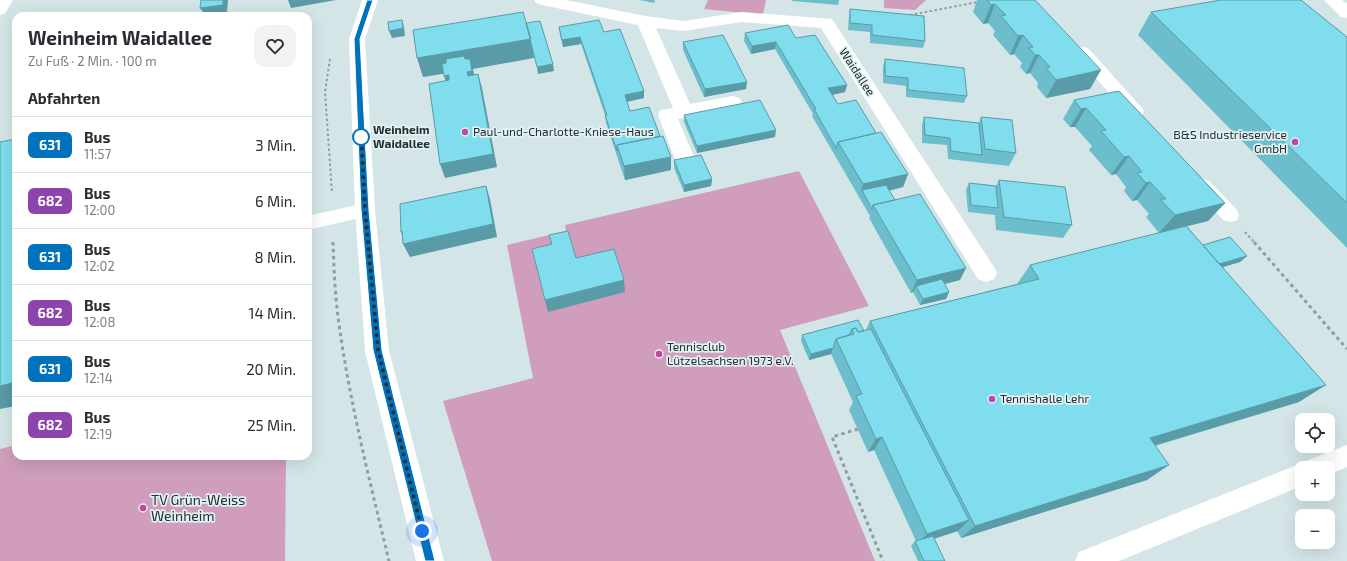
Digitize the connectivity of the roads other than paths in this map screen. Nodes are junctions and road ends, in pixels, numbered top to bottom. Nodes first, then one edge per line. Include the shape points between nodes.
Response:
1 (6, 0) edge
2 (370, 0) edge
3 (542, 0) edge
4 (1332, 0) edge
5 (0, 10) edge
6 (1347, 13) edge
7 (645, 21) junction
8 (1071, 40) edge
9 (733, 102) dead end
10 (684, 112) junction
11 (1145, 122) edge
12 (684, 157) edge
13 (1193, 174) edge
14 (365, 210) junction
15 (1230, 216) road end
16 (312, 222) edge
17 (986, 273) dead end
18 (1347, 456) edge
19 (1334, 461) edge
20 (1295, 477) edge
21 (430, 561) edge
22 (1088, 561) edge

1 - 5 lane
2 - 14 street via 357,39
3 - 7 street, Waidallee
4 - 6 street
7 - 10 street
7 - 17 street, Waidallee via 684,26 741,18 826,24
8 - 11 lane
9 - 10 street
10 - 12 street via 667,115
13 - 15 lane
14 - 16 lane
14 - 21 street via 378,350
18 - 19 lane
20 - 22 lane

